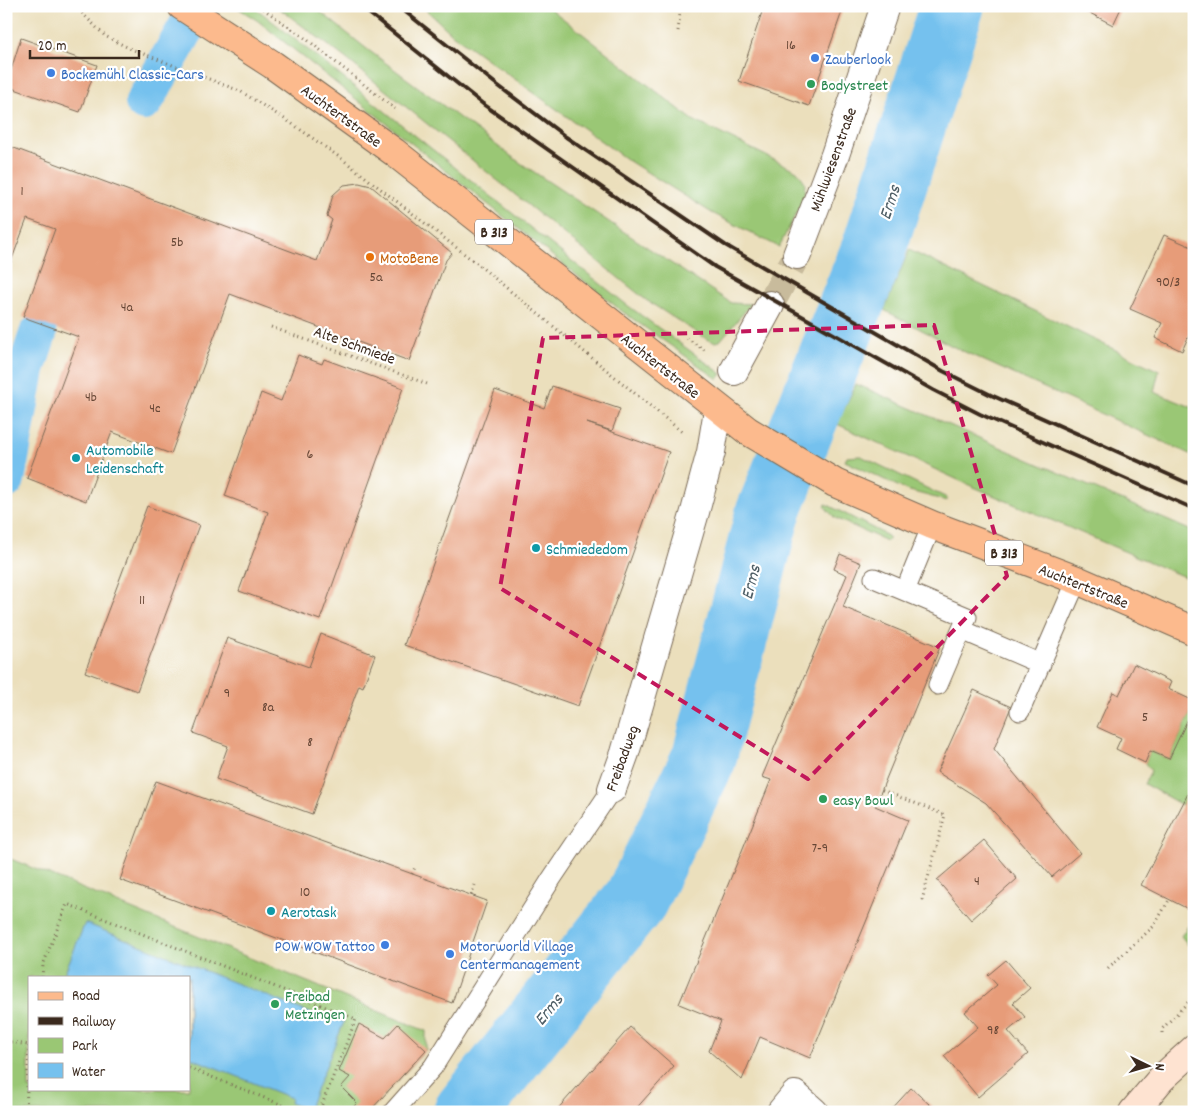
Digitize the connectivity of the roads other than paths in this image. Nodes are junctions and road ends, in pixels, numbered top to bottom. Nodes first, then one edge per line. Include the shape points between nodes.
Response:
1 (182, 6) edge
2 (885, 6) edge
3 (797, 255) tunnel mouth
4 (770, 305) tunnel mouth
5 (734, 371) dead end
6 (718, 410) junction
7 (932, 525) junction
8 (874, 578) dead end
9 (1077, 580) junction
10 (905, 591) junction
11 (962, 630) junction
12 (1194, 631) edge
13 (1040, 664) junction
14 (938, 685) dead end
15 (1020, 710) dead end
16 (612, 789) joint
17 (1194, 1049) edge
18 (393, 1112) edge
19 (781, 1112) edge
20 (814, 1112) edge
21 (1132, 1112) edge

1 - 6 main road, Auchtertstraße / B 313 via 235,39 394,152
2 - 3 street, Mühlwiesenstraße via 836,155
4 - 5 street
6 - 7 main road, Auchtertstraße / B 313 via 748,432 835,483
6 - 16 street, Freibadweg via 711,452
7 - 9 main road, Auchtertstraße / B 313
7 - 10 lane
8 - 10 lane
9 - 12 main road, Auchtertstraße / B 313
9 - 13 lane
10 - 11 lane via 968,617
11 - 13 lane
11 - 14 lane
13 - 15 lane
16 - 18 lane, Freibadweg via 433,1067
17 - 21 street
19 - 20 street via 795,1095

